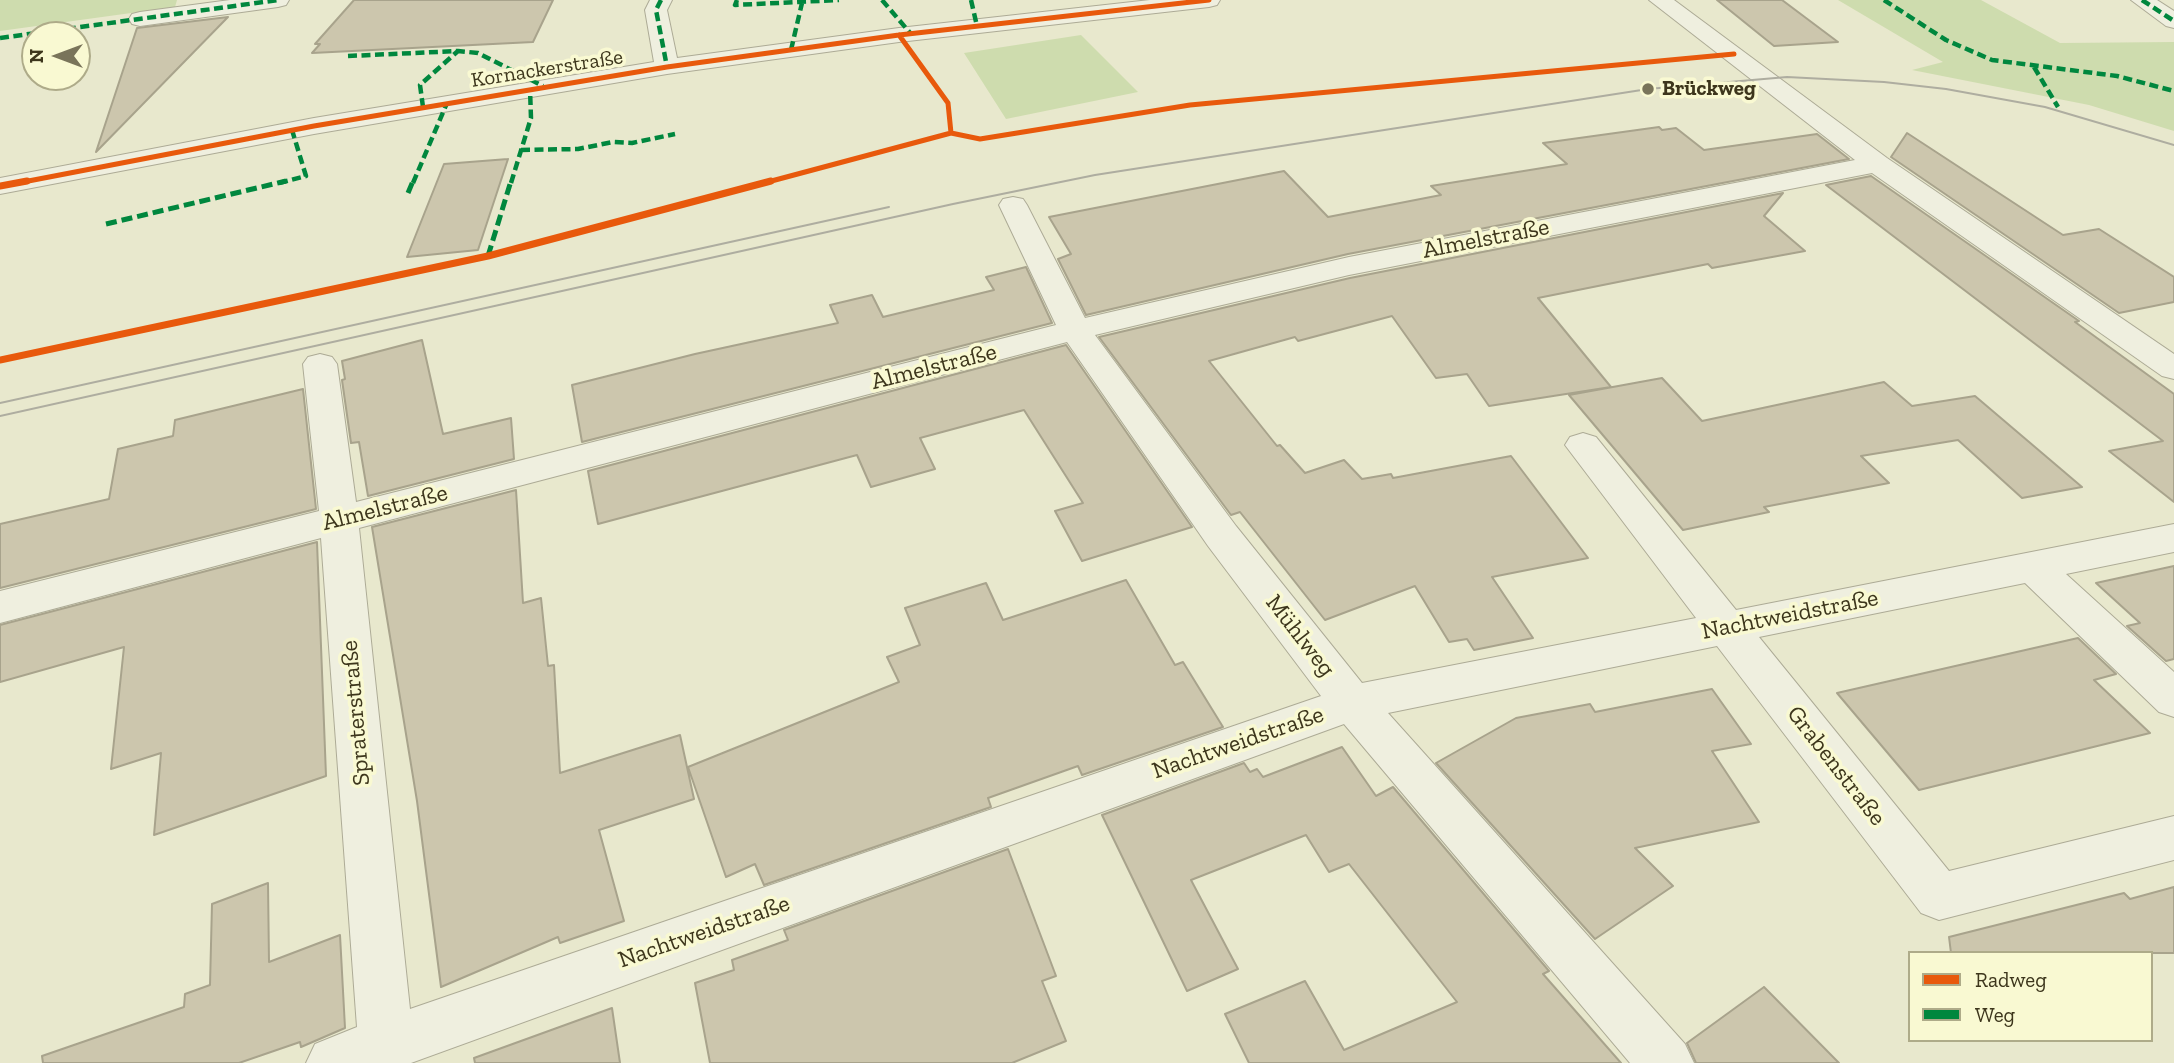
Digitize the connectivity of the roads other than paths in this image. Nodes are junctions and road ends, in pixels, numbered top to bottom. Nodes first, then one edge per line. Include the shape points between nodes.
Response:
1 (661, 0) edge
2 (971, 0) edge
3 (1208, 0) edge
4 (1660, 0) edge
5 (2142, 0) edge
6 (266, 1) edge
7 (1099, 6) edge
8 (140, 19) dead end
9 (2174, 21) edge
10 (977, 26) junction
11 (667, 67) junction
12 (1877, 164) junction
13 (0, 186) edge
14 (1013, 205) dead end
15 (1075, 330) junction
16 (320, 364) dead end
17 (2174, 369) edge
18 (1583, 445) dead end
19 (339, 520) junction
20 (2174, 538) edge
21 (2033, 567) junction
22 (0, 607) edge
23 (1727, 627) junction
24 (2174, 699) edge
25 (1352, 703) junction
26 (2174, 838) edge
27 (385, 1053) edge
28 (334, 1063) edge
29 (1666, 1063) edge

1 - 11 street via 656,10
2 - 10 street
3 - 7 street, Kornackerstraße
4 - 12 street
5 - 9 street
6 - 8 street
7 - 10 street, Kornackerstraße
10 - 11 street, Kornackerstraße
11 - 13 street, Kornackerstraße
12 - 15 street, Almelstraße via 1349,266
12 - 17 street
14 - 15 street, Mühlweg
15 - 19 street, Almelstraße
15 - 25 street, Mühlweg via 1222,536
16 - 19 street, Spraterstraße
18 - 23 street, Grabenstraße
19 - 22 street, Almelstraße
19 - 27 street, Spraterstraße
20 - 21 street, Nachtweidstraße
21 - 23 street, Nachtweidstraße
21 - 24 street
23 - 25 street, Nachtweidstraße
23 - 26 street, Grabenstraße via 1939,897
25 - 27 street, Nachtweidstraße
25 - 29 street, Mühlweg
27 - 28 street, Nachtweidstraße

